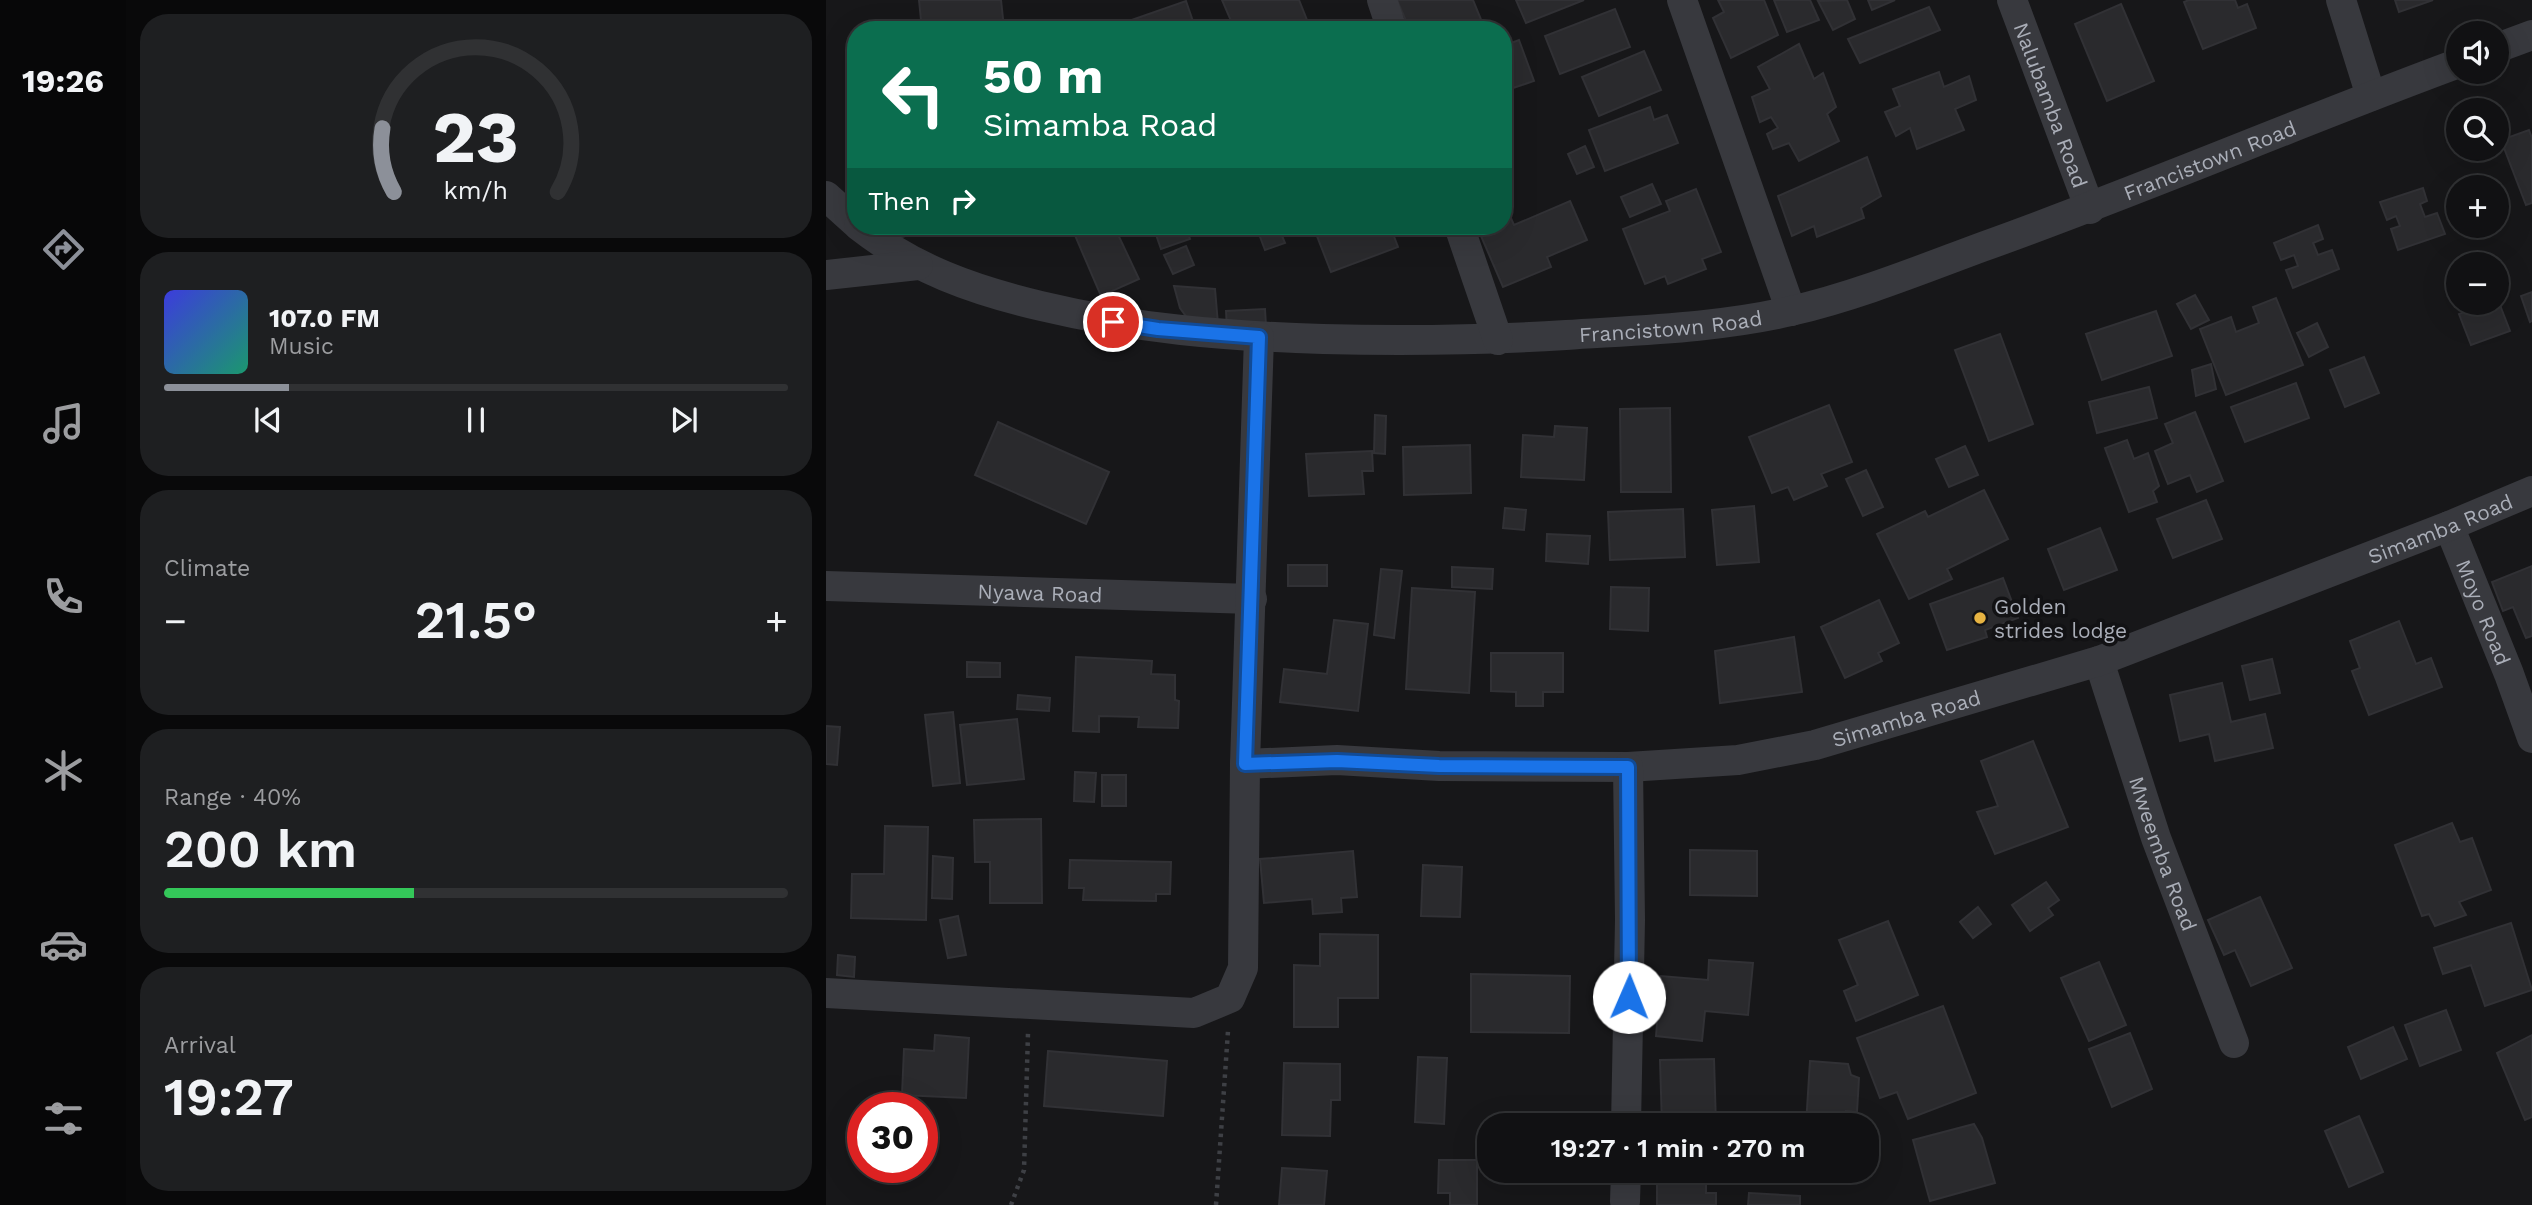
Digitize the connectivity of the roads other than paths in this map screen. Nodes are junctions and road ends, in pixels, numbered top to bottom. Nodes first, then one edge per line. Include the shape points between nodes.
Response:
1 (1382, 0) edge
2 (1682, 0) edge
3 (2012, 0) edge
4 (2341, 0) edge
5 (1389, 21) edge
6 (2532, 35) edge
7 (2509, 44) edge
8 (2446, 68) edge
9 (2371, 96) junction
10 (826, 195) edge
11 (2090, 209) junction
12 (847, 215) edge
13 (870, 235) edge
14 (1462, 235) edge
15 (918, 265) junction
16 (826, 275) edge
17 (1791, 311) junction
18 (1259, 337) junction
19 (1498, 340) junction
20 (2532, 491) edge
21 (2449, 526) junction
22 (826, 586) edge
23 (1252, 599) junction
24 (2099, 661) junction
25 (2532, 738) edge
26 (1245, 764) junction
27 (1628, 767) junction
28 (826, 993) edge
29 (2234, 1043) dead end
30 (1626, 1113) edge
31 (1626, 1183) edge
32 (1625, 1201) dead end

1 - 5 street
2 - 17 street
3 - 11 street, Nalubamba Road
4 - 9 street
6 - 7 street
8 - 9 street, Francistown Road
9 - 11 street, Francistown Road
10 - 12 street, Francistown Road
11 - 17 street, Francistown Road
13 - 15 street, Francistown Road
14 - 19 street
15 - 16 street
15 - 18 street, Francistown Road via 965,286 1091,318
17 - 19 street, Francistown Road via 1658,330
18 - 19 street, Francistown Road
18 - 23 street
20 - 21 street, Simamba Road
21 - 24 street, Simamba Road
21 - 25 street, Moyo Road
22 - 23 street, Nyawa Road
23 - 26 street
24 - 27 street, Simamba Road via 1815,745 1738,760
24 - 29 street, Mweemba Road via 2155,838
26 - 27 street, Simamba Road via 1337,761
26 - 28 street via 1243,968 1230,998 1194,1013
27 - 30 street
31 - 32 street

